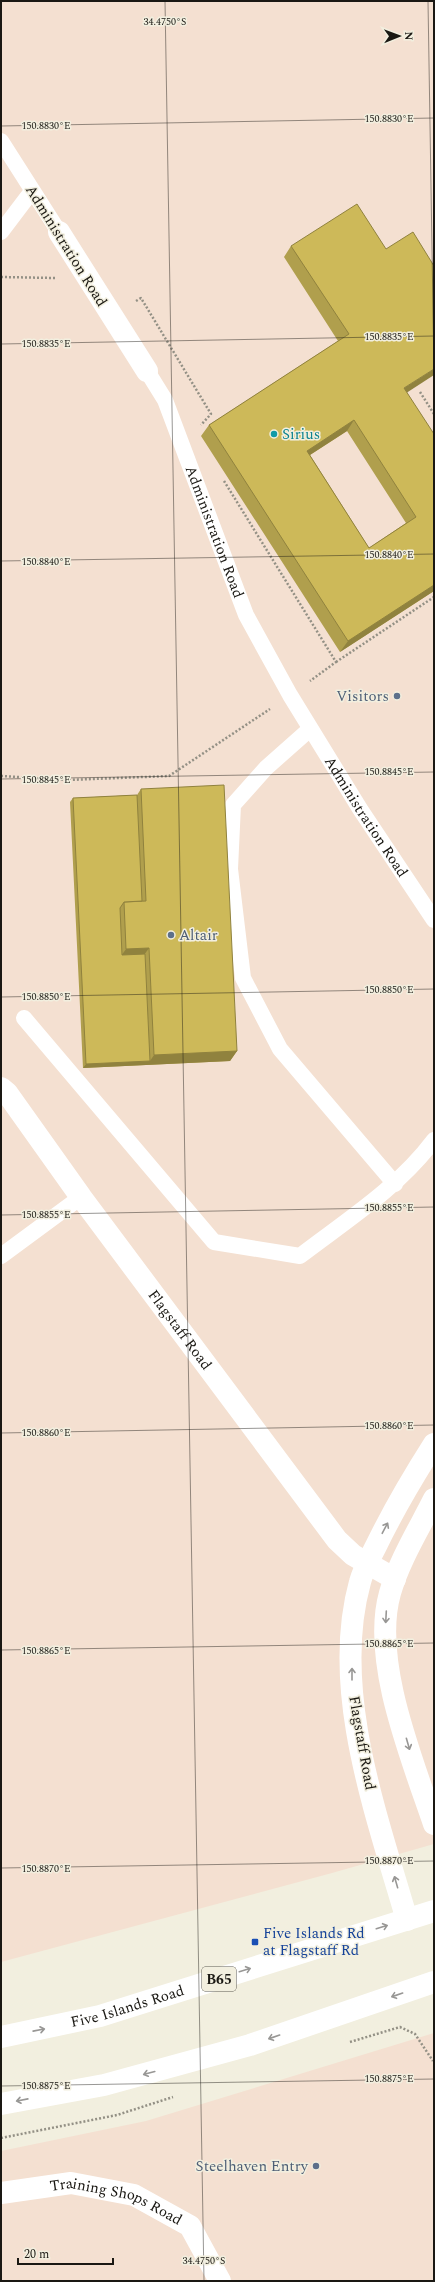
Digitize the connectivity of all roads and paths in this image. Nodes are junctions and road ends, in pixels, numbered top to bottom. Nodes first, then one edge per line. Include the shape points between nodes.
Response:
1 (1, 141) edge
2 (32, 192) junction
3 (1, 232) edge
4 (59, 232) joint
5 (1, 277) edge
6 (59, 278) dead end
7 (110, 315) junction
8 (147, 371) joint
9 (420, 392) edge
10 (434, 414) edge
11 (198, 428) dead end
12 (223, 480) dead end
13 (434, 597) edge
14 (336, 662) junction
15 (290, 695) junction
16 (310, 728) junction
17 (1, 776) edge
18 (434, 920) edge
19 (24, 1018) dead end
20 (1, 1088) edge
21 (434, 1140) edge
22 (395, 1184) junction
23 (81, 1197) junction
24 (1, 1256) edge
25 (434, 1444) edge
26 (434, 1499) edge
27 (368, 1563) junction
28 (395, 1579) junction
29 (434, 1824) edge
30 (434, 1911) edge
31 (407, 1920) junction
32 (434, 1982) edge
33 (1, 2037) edge
34 (1, 2104) edge
35 (1, 2193) edge
36 (220, 2281) edge

1 - 2 lane, Administration Road
2 - 3 lane
2 - 4 lane, Administration Road
4 - 7 street, Administration Road
5 - 6 path
7 - 8 street, Administration Road
7 - 11 path via 141,298 211,414
8 - 15 lane, Administration Road via 165,400 246,615
9 - 10 path
12 - 14 path
13 - 14 path
14 - 15 path
15 - 16 lane, Administration Road
15 - 17 path via 169,776 68,780
16 - 18 lane, Administration Road
16 - 22 lane via 266,768 233,805 230,869 243,978 280,1049
19 - 22 lane via 214,1242 300,1256
20 - 23 street, Flagstaff Road
21 - 22 lane via 417,1163
23 - 24 lane
23 - 27 street, Flagstaff Road via 327,1529 344,1548
27 -> 25 street via 408,1485
26 - 28 street
27 - 28 street, Flagstaff Road
31 -> 27 street, Flagstaff Road via 364,1772 352,1690 353,1620 360,1581
28 -> 29 street via 387,1607 388,1665 402,1724
30 - 31 street, Five Islands Road / B65
33 -> 31 street, Five Islands Road / B65 via 100,2016
32 -> 34 street via 250,2045 104,2085
35 - 36 street, Training Shops Road via 71,2183 134,2195 190,2226

